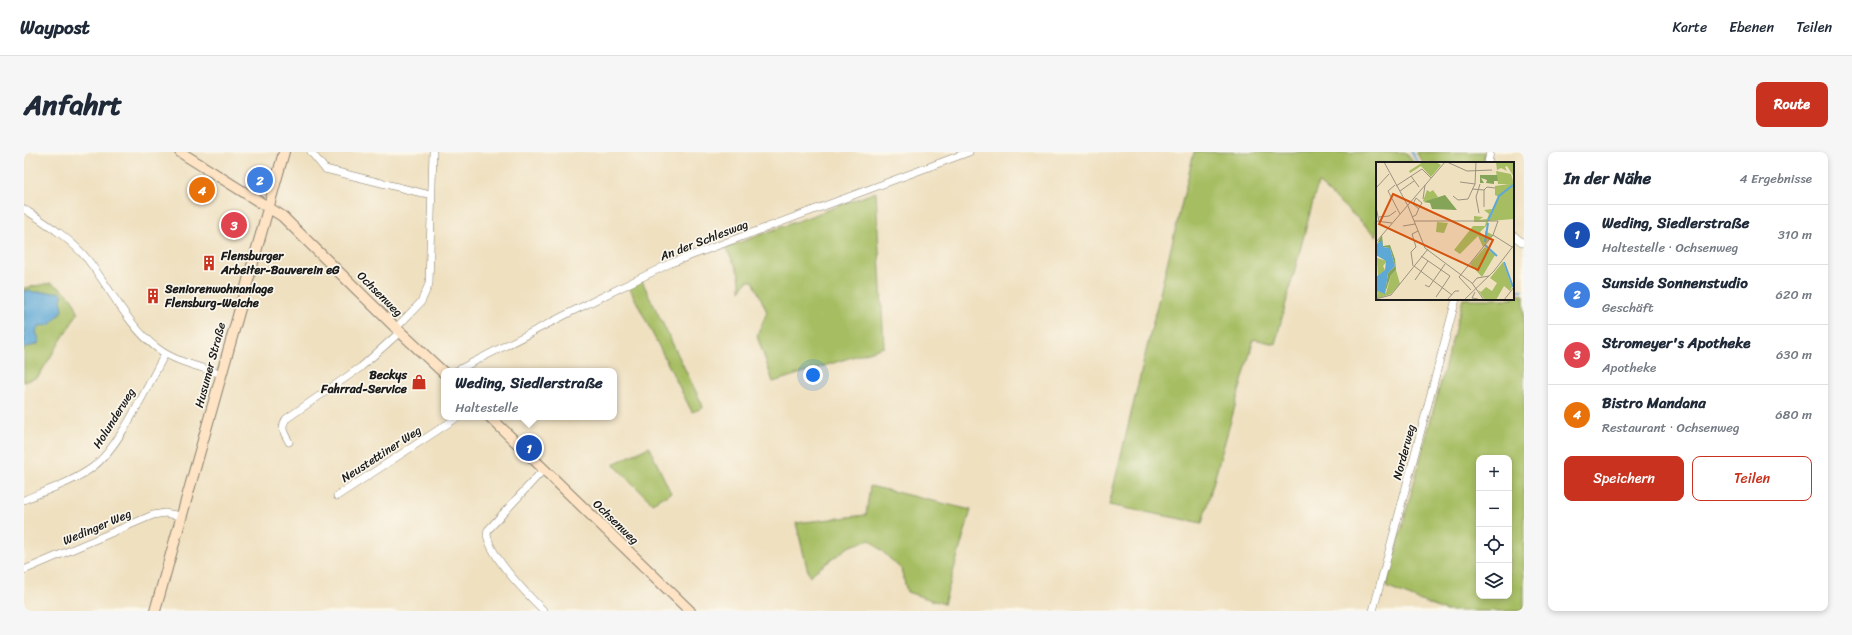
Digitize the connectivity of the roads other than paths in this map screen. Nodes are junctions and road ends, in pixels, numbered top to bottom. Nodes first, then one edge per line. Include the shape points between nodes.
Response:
1 (180, 152) edge
2 (284, 152) edge
3 (311, 152) edge
4 (434, 152) edge
5 (969, 152) edge
6 (1490, 152) edge
7 (1488, 162) edge
8 (432, 194) junction
9 (268, 207) junction
10 (24, 209) edge
11 (1514, 236) edge
12 (1523, 243) edge
13 (1456, 300) edge
14 (398, 330) junction
15 (165, 354) junction
16 (462, 368) edge
17 (441, 370) edge
18 (222, 374) junction
19 (453, 420) edge
20 (493, 420) edge
21 (289, 442) dead end
22 (544, 469) junction
23 (338, 496) dead end
24 (24, 500) edge
25 (181, 516) junction
26 (24, 570) edge
27 (155, 611) edge
28 (544, 611) edge
29 (690, 611) edge
30 (1374, 611) edge

1 - 9 main road, Ochsenweg
2 - 9 main road, Husumer Straße
3 - 8 street via 325,169
4 - 8 street
5 - 16 street, An der Schleswag via 671,263
6 - 7 street
8 - 14 street via 429,284 421,302
9 - 14 main road, Ochsenweg via 283,217
9 - 18 main road, Husumer Straße
10 - 15 street via 63,234 77,247 137,328
11 - 12 street
13 - 30 street, Norderweg
14 - 17 main road, Ochsenweg
14 - 21 street via 350,375 286,418 282,430
15 - 18 street
15 - 24 street, Holunderweg via 116,440 102,459 81,475
18 - 25 main road, Husumer Straße
19 - 23 street, Neustettiner Weg
20 - 22 main road, Ochsenweg
22 - 28 street via 488,530 487,535 496,555 523,590
22 - 29 main road, Ochsenweg
25 - 26 street, Wedinger Weg via 165,513 153,515
25 - 27 main road, Husumer Straße

